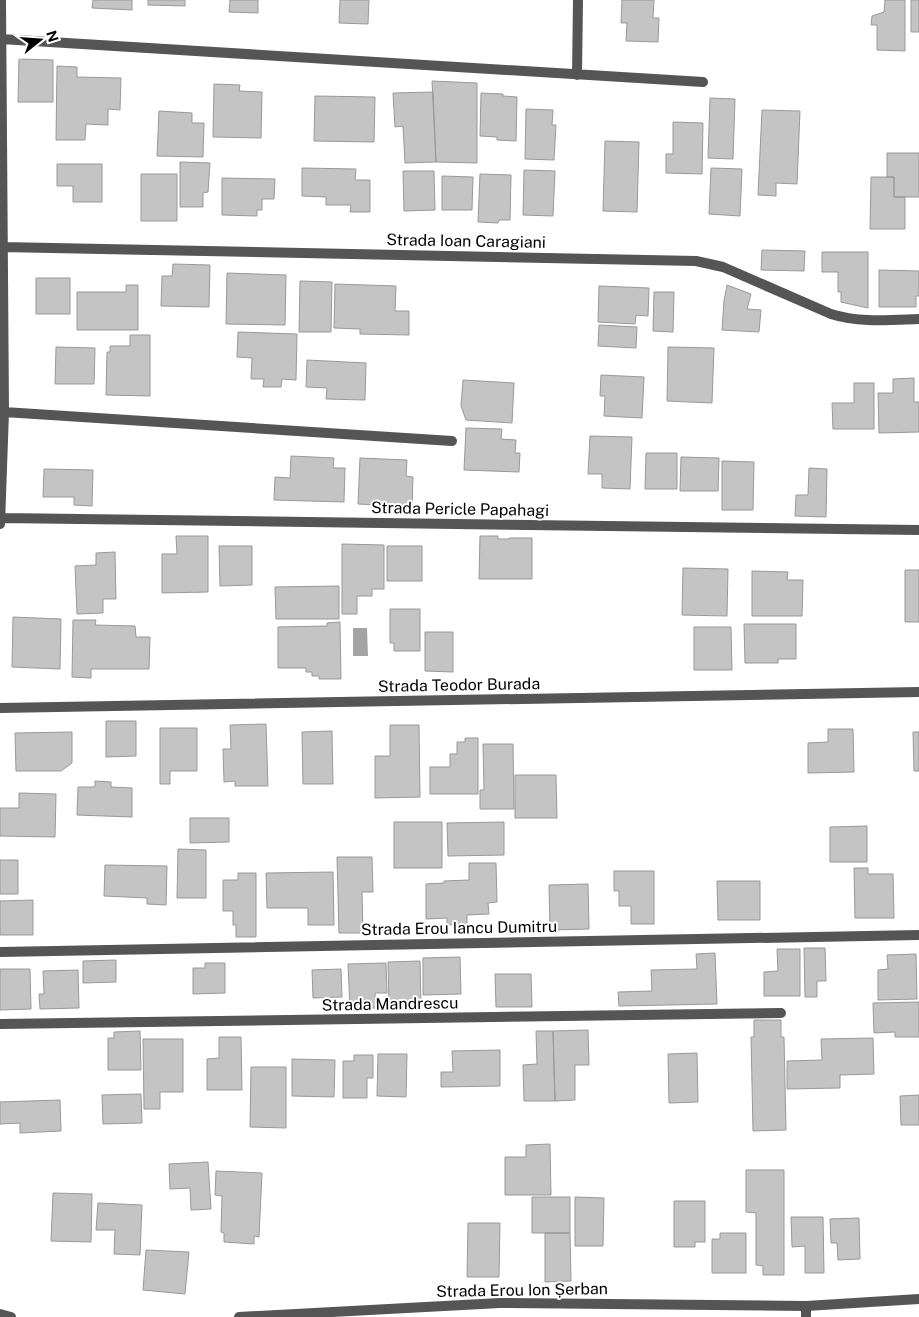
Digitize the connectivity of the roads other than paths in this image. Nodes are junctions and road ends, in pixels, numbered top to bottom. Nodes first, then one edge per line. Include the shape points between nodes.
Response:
1 (1, 0) edge
2 (578, 0) edge
3 (1, 38) edge
4 (577, 75) junction
5 (703, 82) dead end
6 (2, 247) junction
7 (919, 320) edge
8 (4, 412) junction
9 (452, 441) dead end
10 (1, 518) edge
11 (0, 525) edge
12 (919, 530) edge
13 (919, 692) edge
14 (0, 708) edge
15 (919, 935) edge
16 (0, 952) edge
17 (781, 1013) dead end
18 (0, 1024) edge
19 (919, 1299) edge
20 (806, 1312) edge
21 (0, 1314) edge
22 (11, 1317) edge
23 (239, 1317) edge

1 - 3 street
2 - 4 street
3 - 4 street
3 - 6 street
4 - 5 street
6 - 7 street, Strada Ioan Caragiani via 696,261 723,267 844,318
6 - 8 street
8 - 9 street
8 - 10 street
10 - 11 street
10 - 12 street, Strada Pericle Papahagi
13 - 14 street, Strada Teodor Burada
15 - 16 street, Strada Erou Iancu Dumitru
17 - 18 street, Strada Mandrescu
19 - 20 street, Strada Erou Ion Șerban
20 - 23 street, Strada Erou Ion Șerban via 500,1303
21 - 22 street

